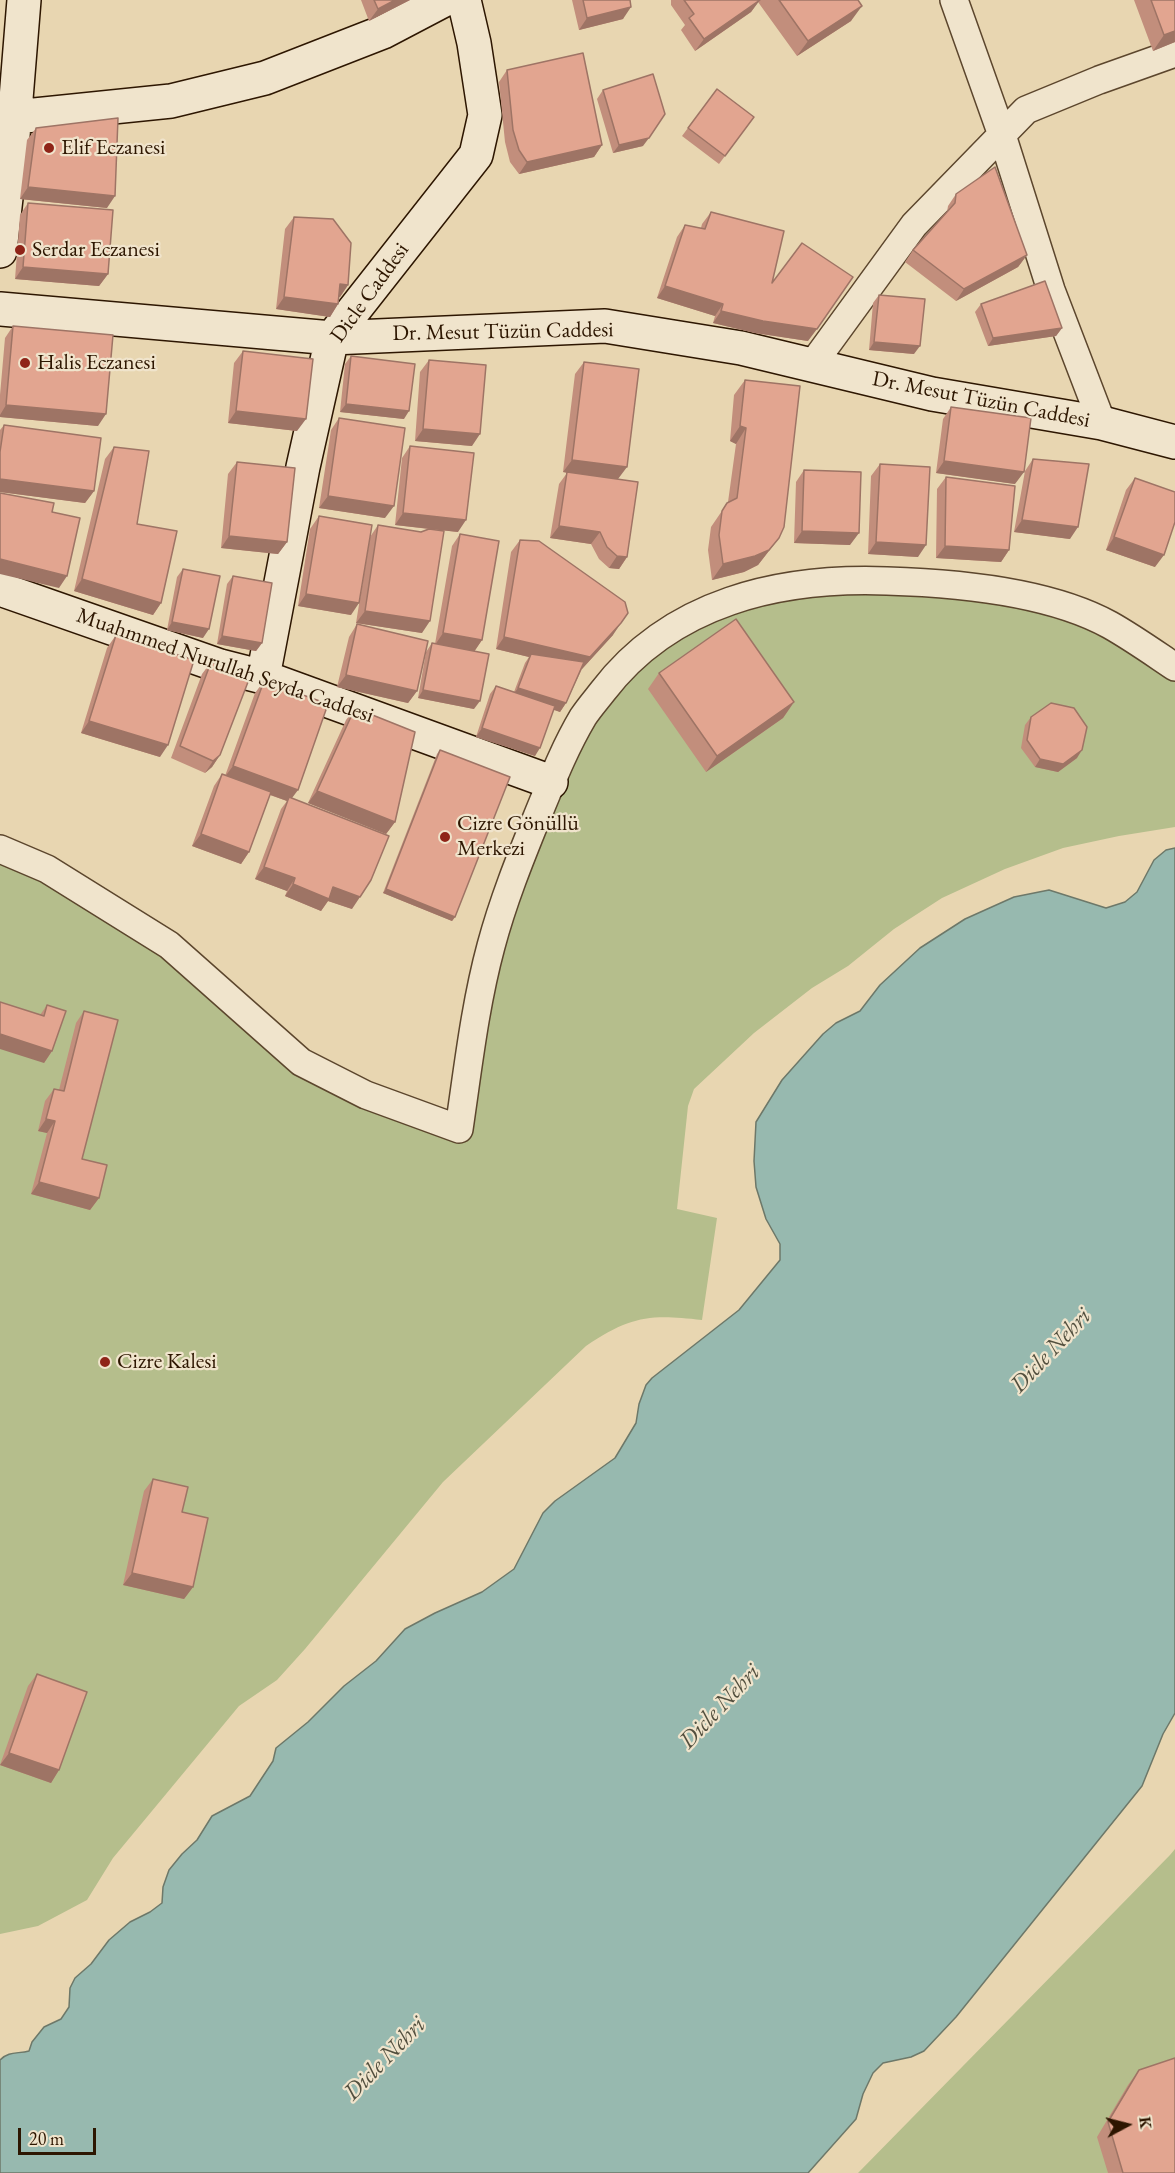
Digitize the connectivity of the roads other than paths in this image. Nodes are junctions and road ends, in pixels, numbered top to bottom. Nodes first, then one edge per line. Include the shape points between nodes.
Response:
1 (24, 0) edge
2 (444, 0) edge
3 (464, 0) edge
4 (954, 0) edge
5 (1175, 53) edge
6 (15, 117) junction
7 (1002, 135) junction
8 (0, 251) edge
9 (0, 309) edge
10 (332, 338) junction
11 (812, 365) junction
12 (1102, 423) junction
13 (1175, 442) edge
14 (0, 589) edge
15 (1175, 667) edge
16 (263, 676) junction
17 (551, 782) junction
18 (0, 849) edge

1 - 6 street
2 - 6 street via 382,32 265,78 171,101
3 - 10 street, Dicle Caddesi via 485,115 476,155
4 - 7 street
5 - 7 street via 1026,110
6 - 8 street
7 - 11 street via 914,225
7 - 12 street via 1051,290
9 - 10 street, Dr. Mesut Tüzün Caddesi
10 - 11 street, Dr. Mesut Tüzün Caddesi via 605,326 741,348
10 - 16 street, Dicle Caddesi
11 - 12 street, Dr. Mesut Tüzün Caddesi via 932,394
12 - 13 street, Dr. Mesut Tüzün Caddesi
14 - 16 street, Muahmmed Nurullah Seyda Caddesi via 220,666
15 - 17 street via 1109,625 1037,598 927,582 849,579 796,585 755,593 700,613 640,651 584,716
16 - 17 street, Muahmmed Nurullah Seyda Caddesi
17 - 18 street via 508,887 491,948 459,1129 366,1095 301,1062 169,945 47,869

